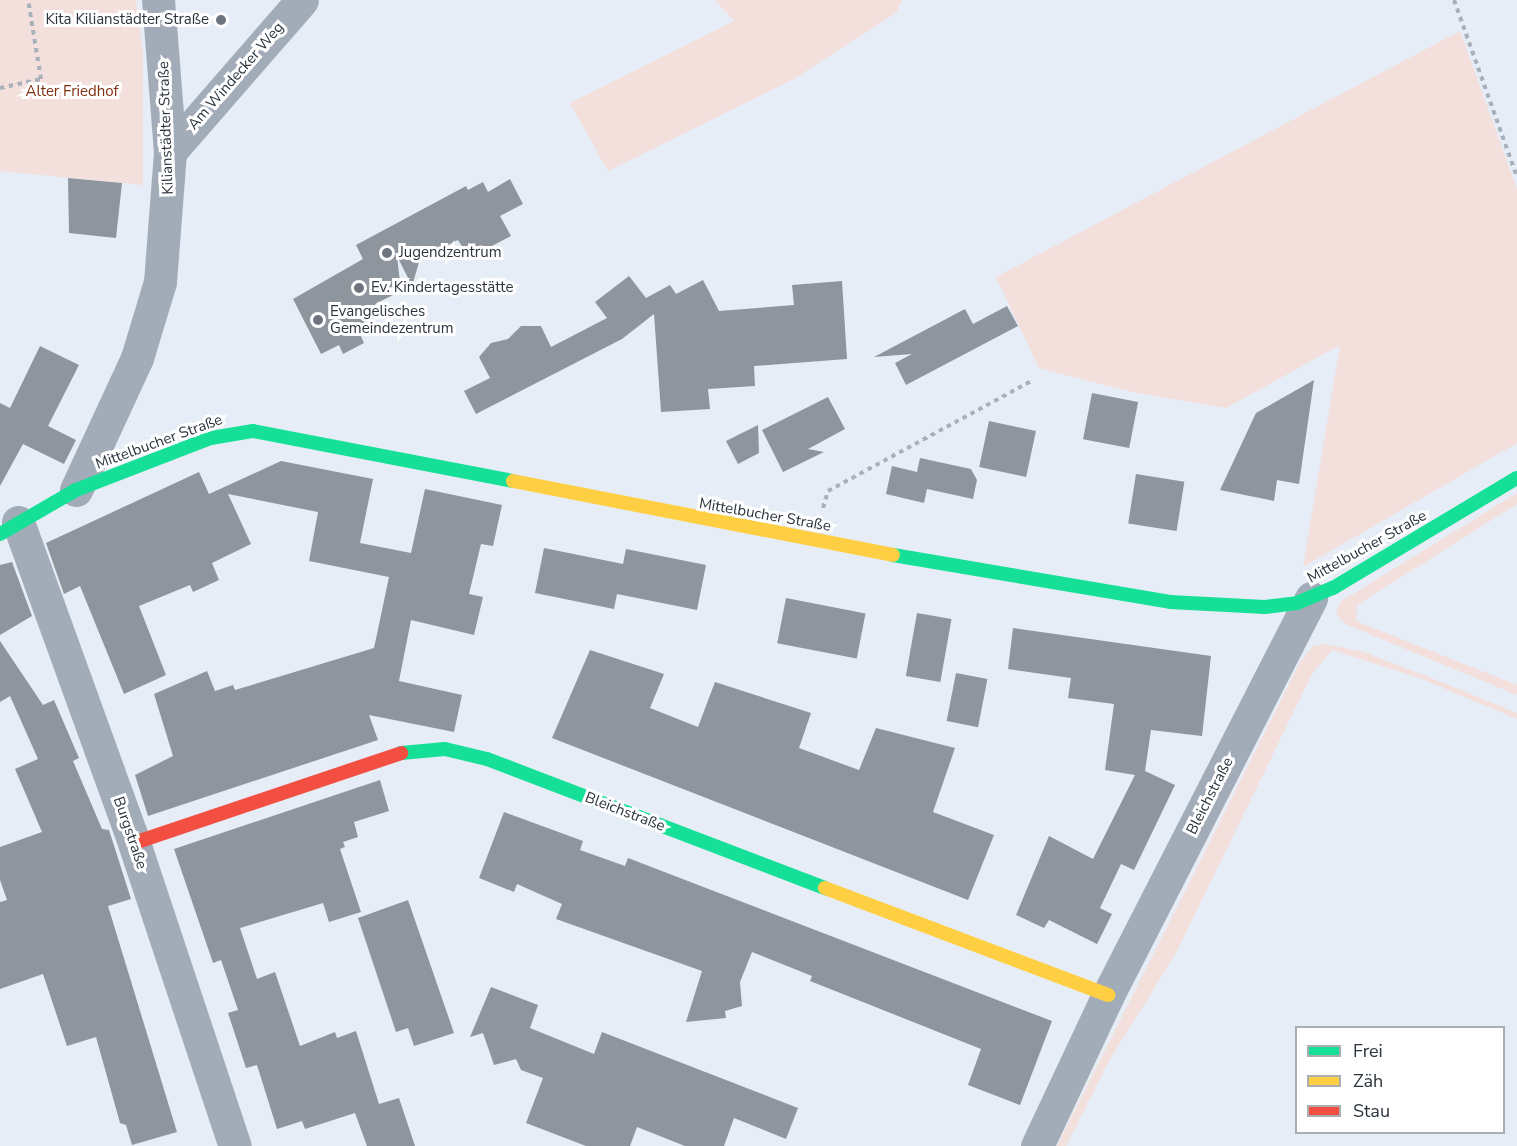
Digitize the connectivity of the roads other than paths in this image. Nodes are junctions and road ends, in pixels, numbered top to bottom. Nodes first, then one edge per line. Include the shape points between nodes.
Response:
1 (158, 0) edge
2 (302, 0) edge
3 (170, 152) junction
4 (1517, 478) edge
5 (76, 490) junction
6 (9, 528) edge
7 (1311, 598) junction
8 (134, 843) junction
9 (1108, 995) junction
10 (235, 1146) edge
11 (1037, 1146) edge

1 - 3 street, Kilianstädter Straße
2 - 3 street, Am Windecker Weg
3 - 5 street, Kilianstädter Straße via 166,243 150,319
4 - 7 main road, Mittelbucher Straße
5 - 6 main road, Mittelbucher Straße
5 - 7 main road, Mittelbucher Straße via 211,438 253,431 1016,579 1170,602 1265,607
6 - 8 street, Burgstraße
7 - 9 street, Bleichstraße
8 - 9 main road, Bleichstraße via 403,752 445,749 487,759
8 - 10 street, Burgstraße
9 - 11 street, Bleichstraße

